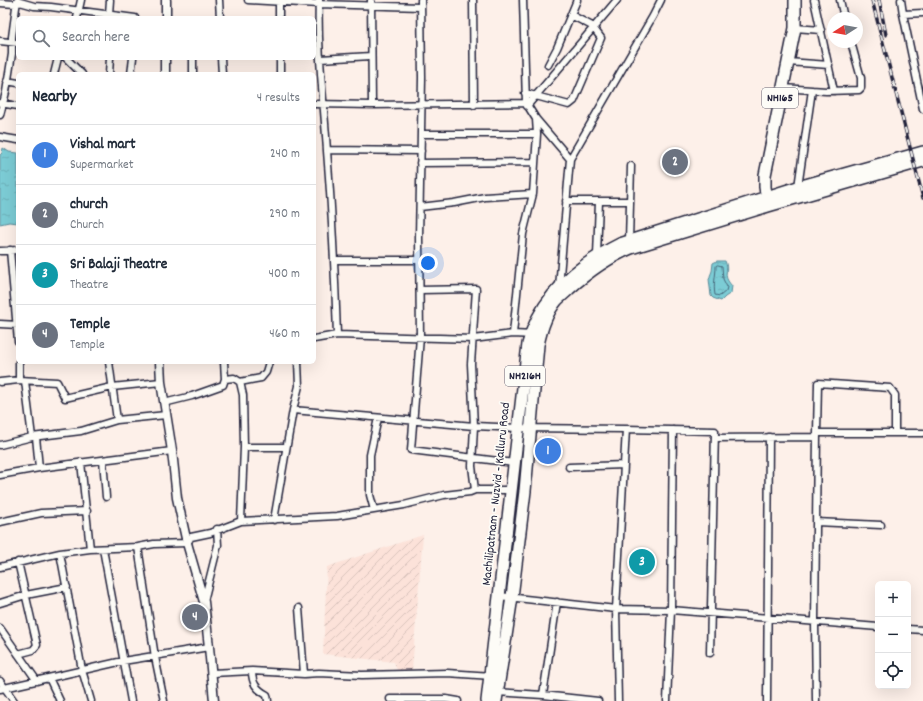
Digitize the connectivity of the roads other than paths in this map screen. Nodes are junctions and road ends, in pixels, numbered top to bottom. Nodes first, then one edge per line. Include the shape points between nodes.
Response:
1 (52, 0) edge
2 (81, 0) edge
3 (110, 0) edge
4 (166, 0) edge
5 (219, 0) edge
6 (248, 0) edge
7 (473, 0) edge
8 (523, 0) edge
9 (577, 0) edge
10 (661, 0) edge
11 (795, 0) edge
12 (814, 0) edge
13 (840, 0) edge
14 (901, 0) edge
15 (279, 1) edge
16 (618, 1) edge
17 (17, 2) edge
18 (319, 2) edge
19 (0, 3) edge
20 (371, 3) edge
21 (421, 3) edge
22 (51, 7) junction
23 (79, 11) junction
24 (843, 12) edge
25 (923, 13) edge
26 (903, 14) junction
27 (571, 15) junction
28 (78, 16) edge
29 (111, 16) edge
30 (166, 16) edge
31 (220, 16) edge
32 (279, 16) edge
33 (794, 28) junction
34 (593, 29) junction
35 (821, 30) junction
36 (0, 41) edge
37 (15, 42) edge
38 (853, 48) edge
39 (372, 56) junction
40 (320, 59) junction
41 (58, 60) edge
42 (68, 60) edge
43 (110, 60) edge
44 (133, 60) edge
45 (165, 60) edge
46 (193, 60) edge
47 (221, 60) edge
48 (280, 60) edge
49 (788, 62) junction
50 (548, 65) dead end
51 (829, 65) junction
52 (54, 72) edge
53 (80, 72) edge
54 (109, 72) edge
55 (132, 72) edge
56 (165, 72) edge
57 (193, 72) edge
58 (222, 72) edge
59 (280, 72) edge
60 (0, 76) edge
61 (7, 79) junction
62 (16, 82) edge
63 (783, 88) junction
64 (812, 90) junction
65 (834, 91) junction
66 (525, 93) junction
67 (536, 96) junction
68 (1, 104) edge
69 (316, 104) edge
70 (474, 104) junction
71 (323, 105) junction
72 (372, 105) junction
73 (421, 105) junction
74 (526, 105) junction
75 (16, 106) edge
76 (923, 109) edge
77 (0, 115) edge
78 (536, 119) junction
79 (421, 134) junction
80 (537, 134) junction
81 (0, 137) edge
82 (16, 140) edge
83 (327, 150) junction
84 (421, 151) junction
85 (923, 152) edge
86 (570, 158) junction
87 (923, 161) edge
88 (535, 162) junction
89 (420, 164) junction
90 (631, 166) dead end
91 (798, 187) junction
92 (533, 194) junction
93 (566, 201) junction
94 (599, 201) junction
95 (630, 201) junction
96 (767, 201) junction
97 (420, 207) junction
98 (629, 241) junction
99 (10, 250) junction
100 (16, 250) edge
101 (0, 251) edge
102 (597, 256) junction
103 (334, 260) junction
104 (419, 260) junction
105 (559, 287) junction
106 (420, 290) junction
107 (16, 313) edge
108 (0, 324) edge
109 (16, 324) edge
110 (513, 334) junction
111 (535, 335) junction
112 (337, 336) junction
113 (420, 337) junction
114 (316, 339) edge
115 (473, 339) junction
116 (19, 364) edge
117 (109, 364) edge
118 (160, 364) edge
119 (224, 364) edge
120 (268, 364) edge
121 (298, 364) edge
122 (225, 378) junction
123 (22, 380) junction
124 (0, 382) edge
125 (161, 382) junction
126 (240, 382) junction
127 (112, 388) junction
128 (164, 403) junction
129 (293, 410) junction
130 (166, 415) junction
131 (378, 418) junction
132 (116, 420) junction
133 (413, 420) junction
134 (474, 426) junction
135 (518, 428) junction
136 (530, 428) junction
137 (626, 428) junction
138 (673, 430) junction
139 (923, 433) edge
140 (894, 434) junction
141 (817, 435) junction
142 (34, 437) junction
143 (770, 437) junction
144 (715, 438) junction
145 (0, 445) edge
146 (244, 447) junction
147 (286, 447) junction
148 (172, 451) junction
149 (473, 458) junction
150 (102, 460) junction
151 (81, 462) junction
152 (514, 462) junction
153 (624, 465) junction
154 (568, 467) dead end
155 (39, 468) junction
156 (0, 475) edge
157 (475, 490) junction
158 (511, 490) junction
159 (106, 497) dead end
160 (374, 510) junction
161 (87, 511) junction
162 (274, 520) junction
163 (241, 521) junction
164 (0, 522) edge
165 (816, 522) junction
166 (881, 525) dead end
167 (217, 529) junction
168 (187, 543) junction
169 (138, 547) junction
170 (90, 549) junction
171 (103, 549) junction
172 (60, 553) junction
173 (18, 562) junction
174 (0, 567) edge
175 (67, 587) junction
176 (26, 595) junction
177 (499, 596) junction
178 (512, 597) junction
179 (204, 602) junction
180 (557, 602) junction
181 (0, 603) edge
182 (299, 608) dead end
183 (616, 609) junction
184 (671, 610) junction
185 (711, 613) junction
186 (768, 618) junction
187 (815, 622) junction
188 (875, 627) edge
189 (0, 628) edge
190 (911, 629) edge
191 (923, 630) edge
192 (209, 647) junction
193 (710, 653) dead end
194 (18, 654) junction
195 (155, 657) junction
196 (123, 661) junction
197 (82, 670) junction
198 (252, 671) junction
199 (212, 673) junction
200 (304, 674) junction
201 (495, 676) junction
202 (49, 678) junction
203 (0, 681) edge
204 (37, 681) junction
205 (2, 688) edge
206 (543, 695) junction
207 (496, 697) edge
208 (390, 698) dead end
209 (14, 701) edge
210 (60, 701) edge
211 (91, 701) edge
212 (131, 701) edge
213 (164, 701) edge
214 (214, 701) edge
215 (268, 701) edge
216 (458, 701) edge
217 (487, 701) edge
218 (598, 701) edge
219 (618, 701) edge
220 (667, 701) edge
221 (767, 701) edge
222 (816, 701) edge

1 - 22 street
2 - 23 street
3 - 29 street
4 - 30 street
5 - 31 street
6 - 15 street
7 - 70 street
8 - 66 street
9 - 27 street
10 - 86 street
11 - 33 highway, NH165
12 - 35 street
13 - 24 street
14 - 26 street
15 - 18 street
15 - 32 street
16 - 34 street
17 - 19 street
17 - 22 street
17 - 37 street via 12,37
18 - 20 street
18 - 40 street
20 - 21 street
20 - 39 street
21 - 73 street
22 - 23 street
23 - 28 street
23 - 29 street
25 - 26 street
26 - 76 street
27 - 34 street
27 - 50 street
33 - 35 street
33 - 49 highway, NH165
34 - 67 street
34 - 67 street via 601,38 574,101 569,105
35 - 51 street
36 - 37 street
37 - 61 street
38 - 65 street via 861,78 861,88 855,91
39 - 40 street
39 - 72 street
40 - 71 street
41 - 52 street
42 - 53 street
43 - 54 street
44 - 55 street
45 - 56 street
46 - 57 street
47 - 58 street
48 - 59 street
49 - 51 street
49 - 63 highway, NH165
51 - 65 street
60 - 61 street
61 - 62 street
61 - 68 street
63 - 64 street
63 - 96 highway, NH165 via 765,175
64 - 65 street
64 - 91 street
66 - 67 street
66 - 74 street
67 - 74 street
68 - 75 street
68 - 77 street
69 - 71 street
70 - 73 street
70 - 74 street
71 - 72 street
71 - 83 street
72 - 73 street
73 - 79 street
74 - 78 street
78 - 80 street
78 - 86 street
79 - 80 street
79 - 84 street
80 - 88 street
81 - 82 street
83 - 84 street
83 - 103 street
84 - 89 street
85 - 91 highway
86 - 93 street
87 - 96 highway
88 - 89 street
88 - 92 street
89 - 97 street
90 - 95 street
91 - 96 highway
92 - 97 street via 485,197
92 - 110 street via 523,234
93 - 94 street
93 - 105 street
94 - 95 street
94 - 102 street
95 - 98 street
96 - 98 highway, Machilipatnam - Nuzvid - Kalluru Road / NH216H
96 - 111 highway, Machilipatnam - Nuzvid - Kalluru Road / NH216H via 631,248 601,263 557,300
97 - 104 street
98 - 102 highway, Machilipatnam - Nuzvid - Kalluru Road / NH216H
99 - 100 street
99 - 101 street
99 - 107 street
102 - 105 highway, Machilipatnam - Nuzvid - Kalluru Road / NH216H
103 - 104 street
103 - 112 street
104 - 106 street
105 - 111 highway, Machilipatnam - Nuzvid - Kalluru Road / NH216H via 544,306
106 - 113 street
106 - 115 street via 476,289
108 - 109 street
110 - 111 street
110 - 115 street
111 - 135 highway, Machilipatnam - Nuzvid - Kalluru Road / NH216H via 528,344
111 - 136 highway, Machilipatnam - Nuzvid - Kalluru Road / NH216H via 538,345
112 - 113 street
112 - 114 street
113 - 115 street
113 - 133 street
115 - 134 street via 471,364
116 - 123 street
117 - 127 street
118 - 125 street
119 - 122 street
120 - 126 street via 262,378
121 - 129 street via 299,386
122 - 126 street via 234,378
122 - 128 street via 223,384 210,390
123 - 124 street
123 - 127 street via 57,382 65,398
123 - 142 street
125 - 127 street
125 - 128 street
126 - 146 street via 243,395
127 - 132 street
128 - 130 street
129 - 131 street
129 - 147 street
130 - 132 street
130 - 148 street
131 - 133 street
131 - 160 street via 370,455 370,494
132 - 142 street via 81,431
133 - 134 street
133 - 149 street via 411,450
134 - 135 street
134 - 149 street
135 - 136 street
135 - 152 highway, Machilipatnam - Nuzvid - Kalluru Road / NH216H
136 - 137 street
136 - 178 highway, Machilipatnam - Nuzvid - Kalluru Road / NH216H
137 - 138 street
137 - 153 street
138 - 144 street via 715,431
138 - 184 street
139 - 140 street
140 - 141 street
140 - 141 street via 895,395 890,388 818,383
141 - 143 street
141 - 165 street
142 - 145 street
142 - 155 street
143 - 144 street
143 - 186 street
144 - 185 street
146 - 147 street
146 - 163 street
147 - 162 street
148 - 150 street
148 - 168 street via 177,498
149 - 152 street
149 - 157 street
150 - 151 street
150 - 159 street
151 - 155 street
151 - 161 street
152 - 158 highway, Machilipatnam - Nuzvid - Kalluru Road / NH216H
153 - 154 street
153 - 183 street
155 - 156 street
157 - 158 street
157 - 160 street
158 - 177 highway, Machilipatnam - Nuzvid - Kalluru Road / NH216H
160 - 162 street via 337,516
161 - 164 street via 42,513
161 - 170 street
162 - 163 street
163 - 167 street
165 - 166 street
165 - 187 street
167 - 168 street via 191,538
167 - 179 street via 218,545
168 - 169 street
168 - 179 street
169 - 171 street
169 - 195 street
170 - 171 street
170 - 172 street
171 - 196 street
172 - 173 street
172 - 175 street
173 - 174 street
173 - 176 street
175 - 176 street
175 - 197 street
176 - 181 street
176 - 194 street via 37,645 33,650
177 - 178 street
177 - 201 highway, Machilipatnam - Nuzvid - Kalluru Road / NH216H
178 - 180 street
178 - 201 highway, Machilipatnam - Nuzvid - Kalluru Road / NH216H
179 - 192 street
180 - 183 street
180 - 206 street
182 - 200 street
183 - 184 street
183 - 219 street
184 - 185 street
184 - 220 street
185 - 186 street
185 - 193 street
186 - 187 street
186 - 221 street
187 - 188 street
187 - 222 street
189 - 194 street
190 - 191 street
192 - 195 street
192 - 199 street
194 - 204 street
195 - 196 street
195 - 213 street
196 - 197 street
196 - 212 street
197 - 202 street
197 - 211 street
198 - 199 street
198 - 200 street
198 - 215 street via 256,688 267,695
199 - 214 street
200 - 201 street via 447,673
201 - 207 highway, Machilipatnam - Nuzvid - Kalluru Road / NH216H
201 - 217 highway, Machilipatnam - Nuzvid - Kalluru Road / NH216H
202 - 204 street
202 - 210 street
203 - 205 street
204 - 205 street
205 - 209 street
206 - 207 street
206 - 218 street
208 - 216 street

